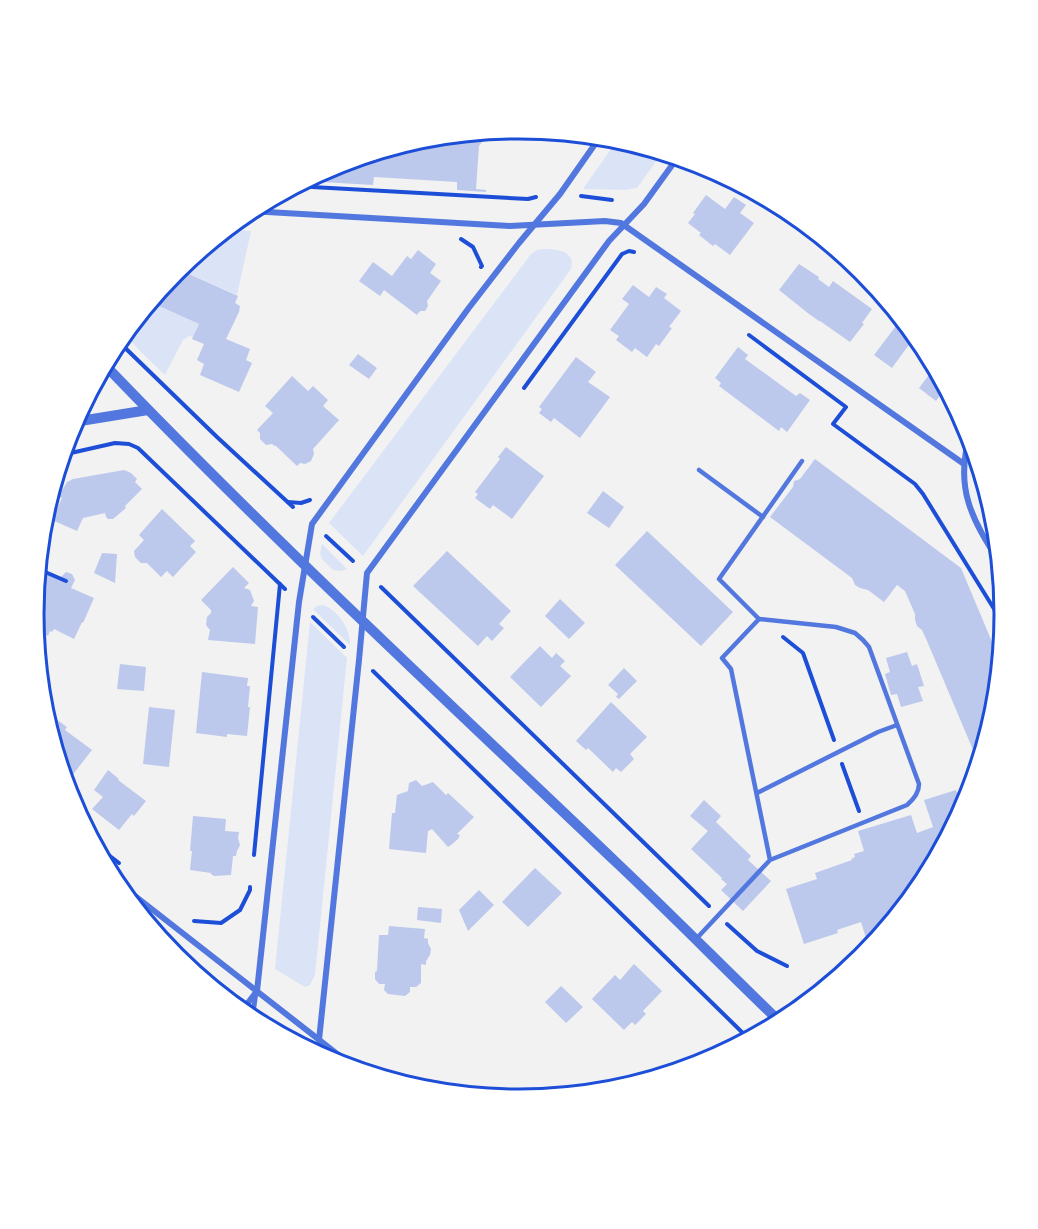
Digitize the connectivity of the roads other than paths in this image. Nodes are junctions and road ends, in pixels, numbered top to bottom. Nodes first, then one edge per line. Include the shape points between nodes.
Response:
1 (594, 145) edge
2 (673, 164) edge
3 (266, 212) edge
4 (535, 225) junction
5 (624, 225) junction
6 (111, 371) edge
7 (148, 410) junction
8 (86, 420) edge
9 (966, 454) edge
10 (802, 461) dead end
11 (964, 464) junction
12 (699, 470) dead end
13 (763, 517) junction
14 (989, 547) edge
15 (305, 566) junction
16 (759, 619) junction
17 (362, 621) junction
18 (897, 725) junction
19 (756, 793) junction
20 (770, 860) junction
21 (138, 898) edge
22 (695, 940) junction
23 (257, 991) junction
24 (247, 1004) edge
25 (254, 1009) edge
26 (774, 1016) edge
27 (319, 1040) junction
28 (337, 1054) edge

1 - 4 street
2 - 5 street
3 - 4 street
4 - 5 street via 605,221
4 - 15 street via 468,309 312,524
5 - 11 street
5 - 17 street via 367,573
6 - 7 street
7 - 8 street
7 - 15 street
9 - 11 street
10 - 13 lane
11 - 14 street via 965,491
12 - 13 lane
13 - 16 lane via 719,579
15 - 17 street
15 - 23 street
16 - 18 lane via 836,627 863,639
16 - 19 lane via 722,658 731,669
17 - 22 street
17 - 27 street
18 - 19 lane
18 - 20 lane via 919,784 912,800
19 - 20 lane
20 - 22 lane
21 - 23 street
22 - 26 street
23 - 24 street
23 - 25 street
23 - 27 street
27 - 28 street

